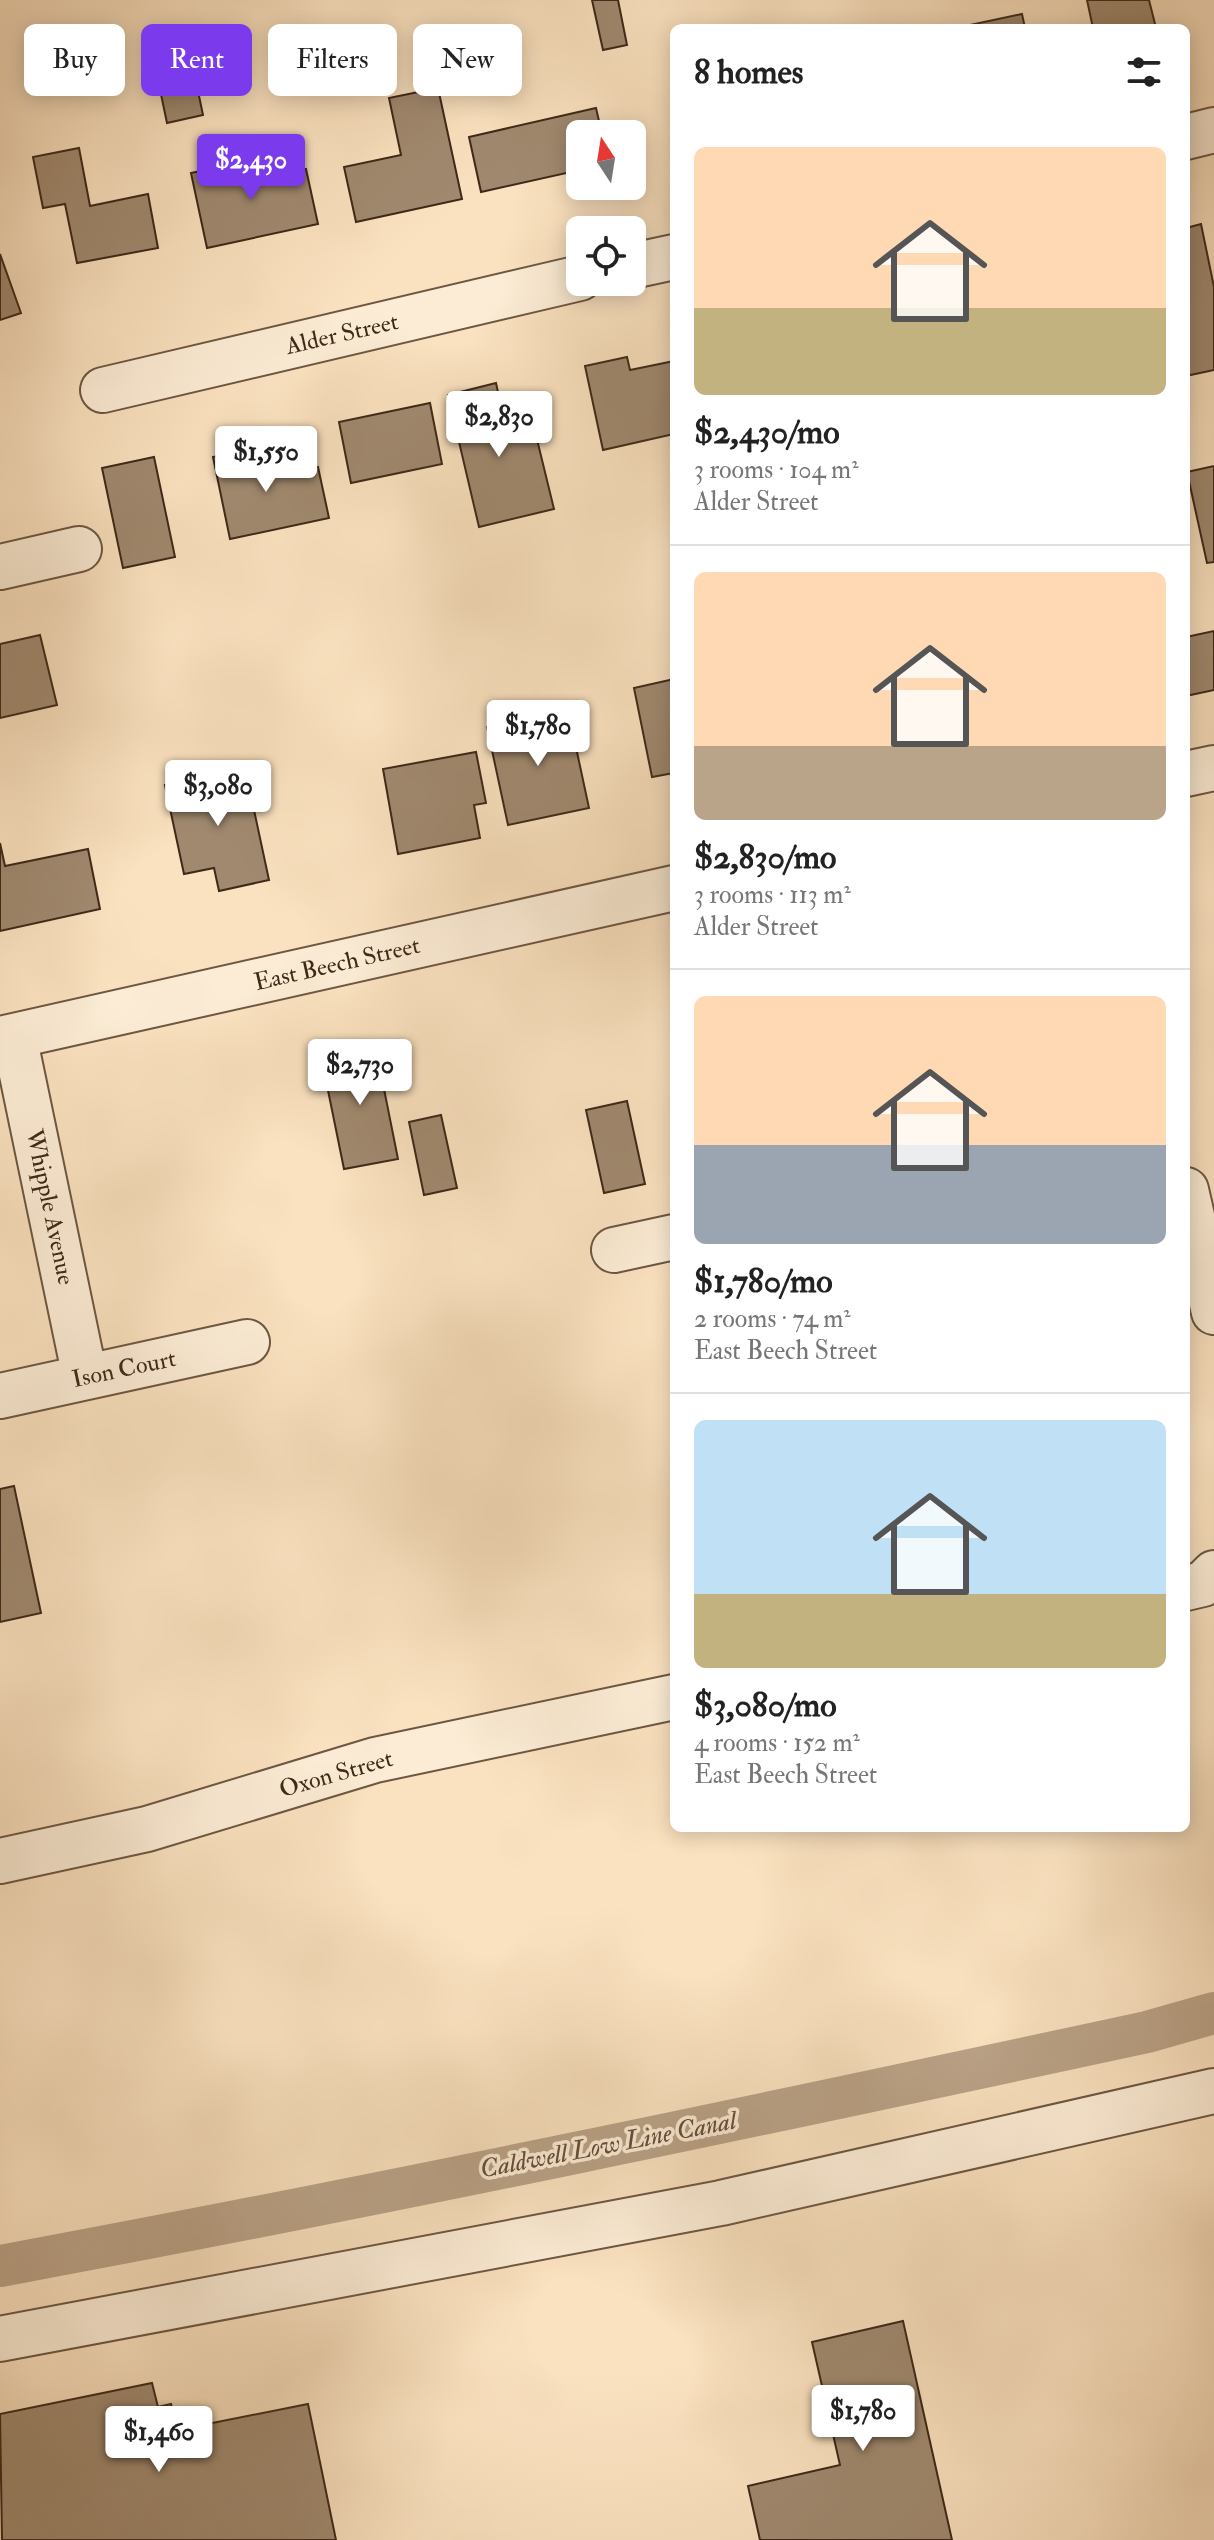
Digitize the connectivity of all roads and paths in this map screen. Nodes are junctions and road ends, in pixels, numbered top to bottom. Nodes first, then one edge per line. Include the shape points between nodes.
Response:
1 (1214, 130) edge
2 (1190, 136) edge
3 (670, 258) edge
4 (646, 263) edge
5 (566, 281) edge
6 (103, 390) dead end
7 (79, 549) dead end
8 (0, 567) edge
9 (1214, 768) edge
10 (1190, 773) edge
11 (670, 889) edge
12 (7, 1038) edge
13 (1190, 1207) edge
14 (670, 1238) edge
15 (614, 1250) dead end
16 (1214, 1312) edge
17 (247, 1342) dead end
18 (85, 1377) junction
19 (0, 1396) edge
20 (1214, 1573) edge
21 (1190, 1587) edge
22 (670, 1698) edge
23 (0, 1861) edge
24 (1214, 2091) edge
25 (0, 2339) edge

1 - 2 street
3 - 4 street
5 - 6 street, Alder Street
7 - 8 street
9 - 10 street
11 - 12 street, East Beech Street
12 - 18 street, Whipple Avenue
13 - 16 street
14 - 15 street
17 - 18 street, Ison Court
18 - 19 street, Ison Court
20 - 21 street
22 - 23 street, Oxon Street via 375,1760 147,1829
24 - 25 street via 721,2203

